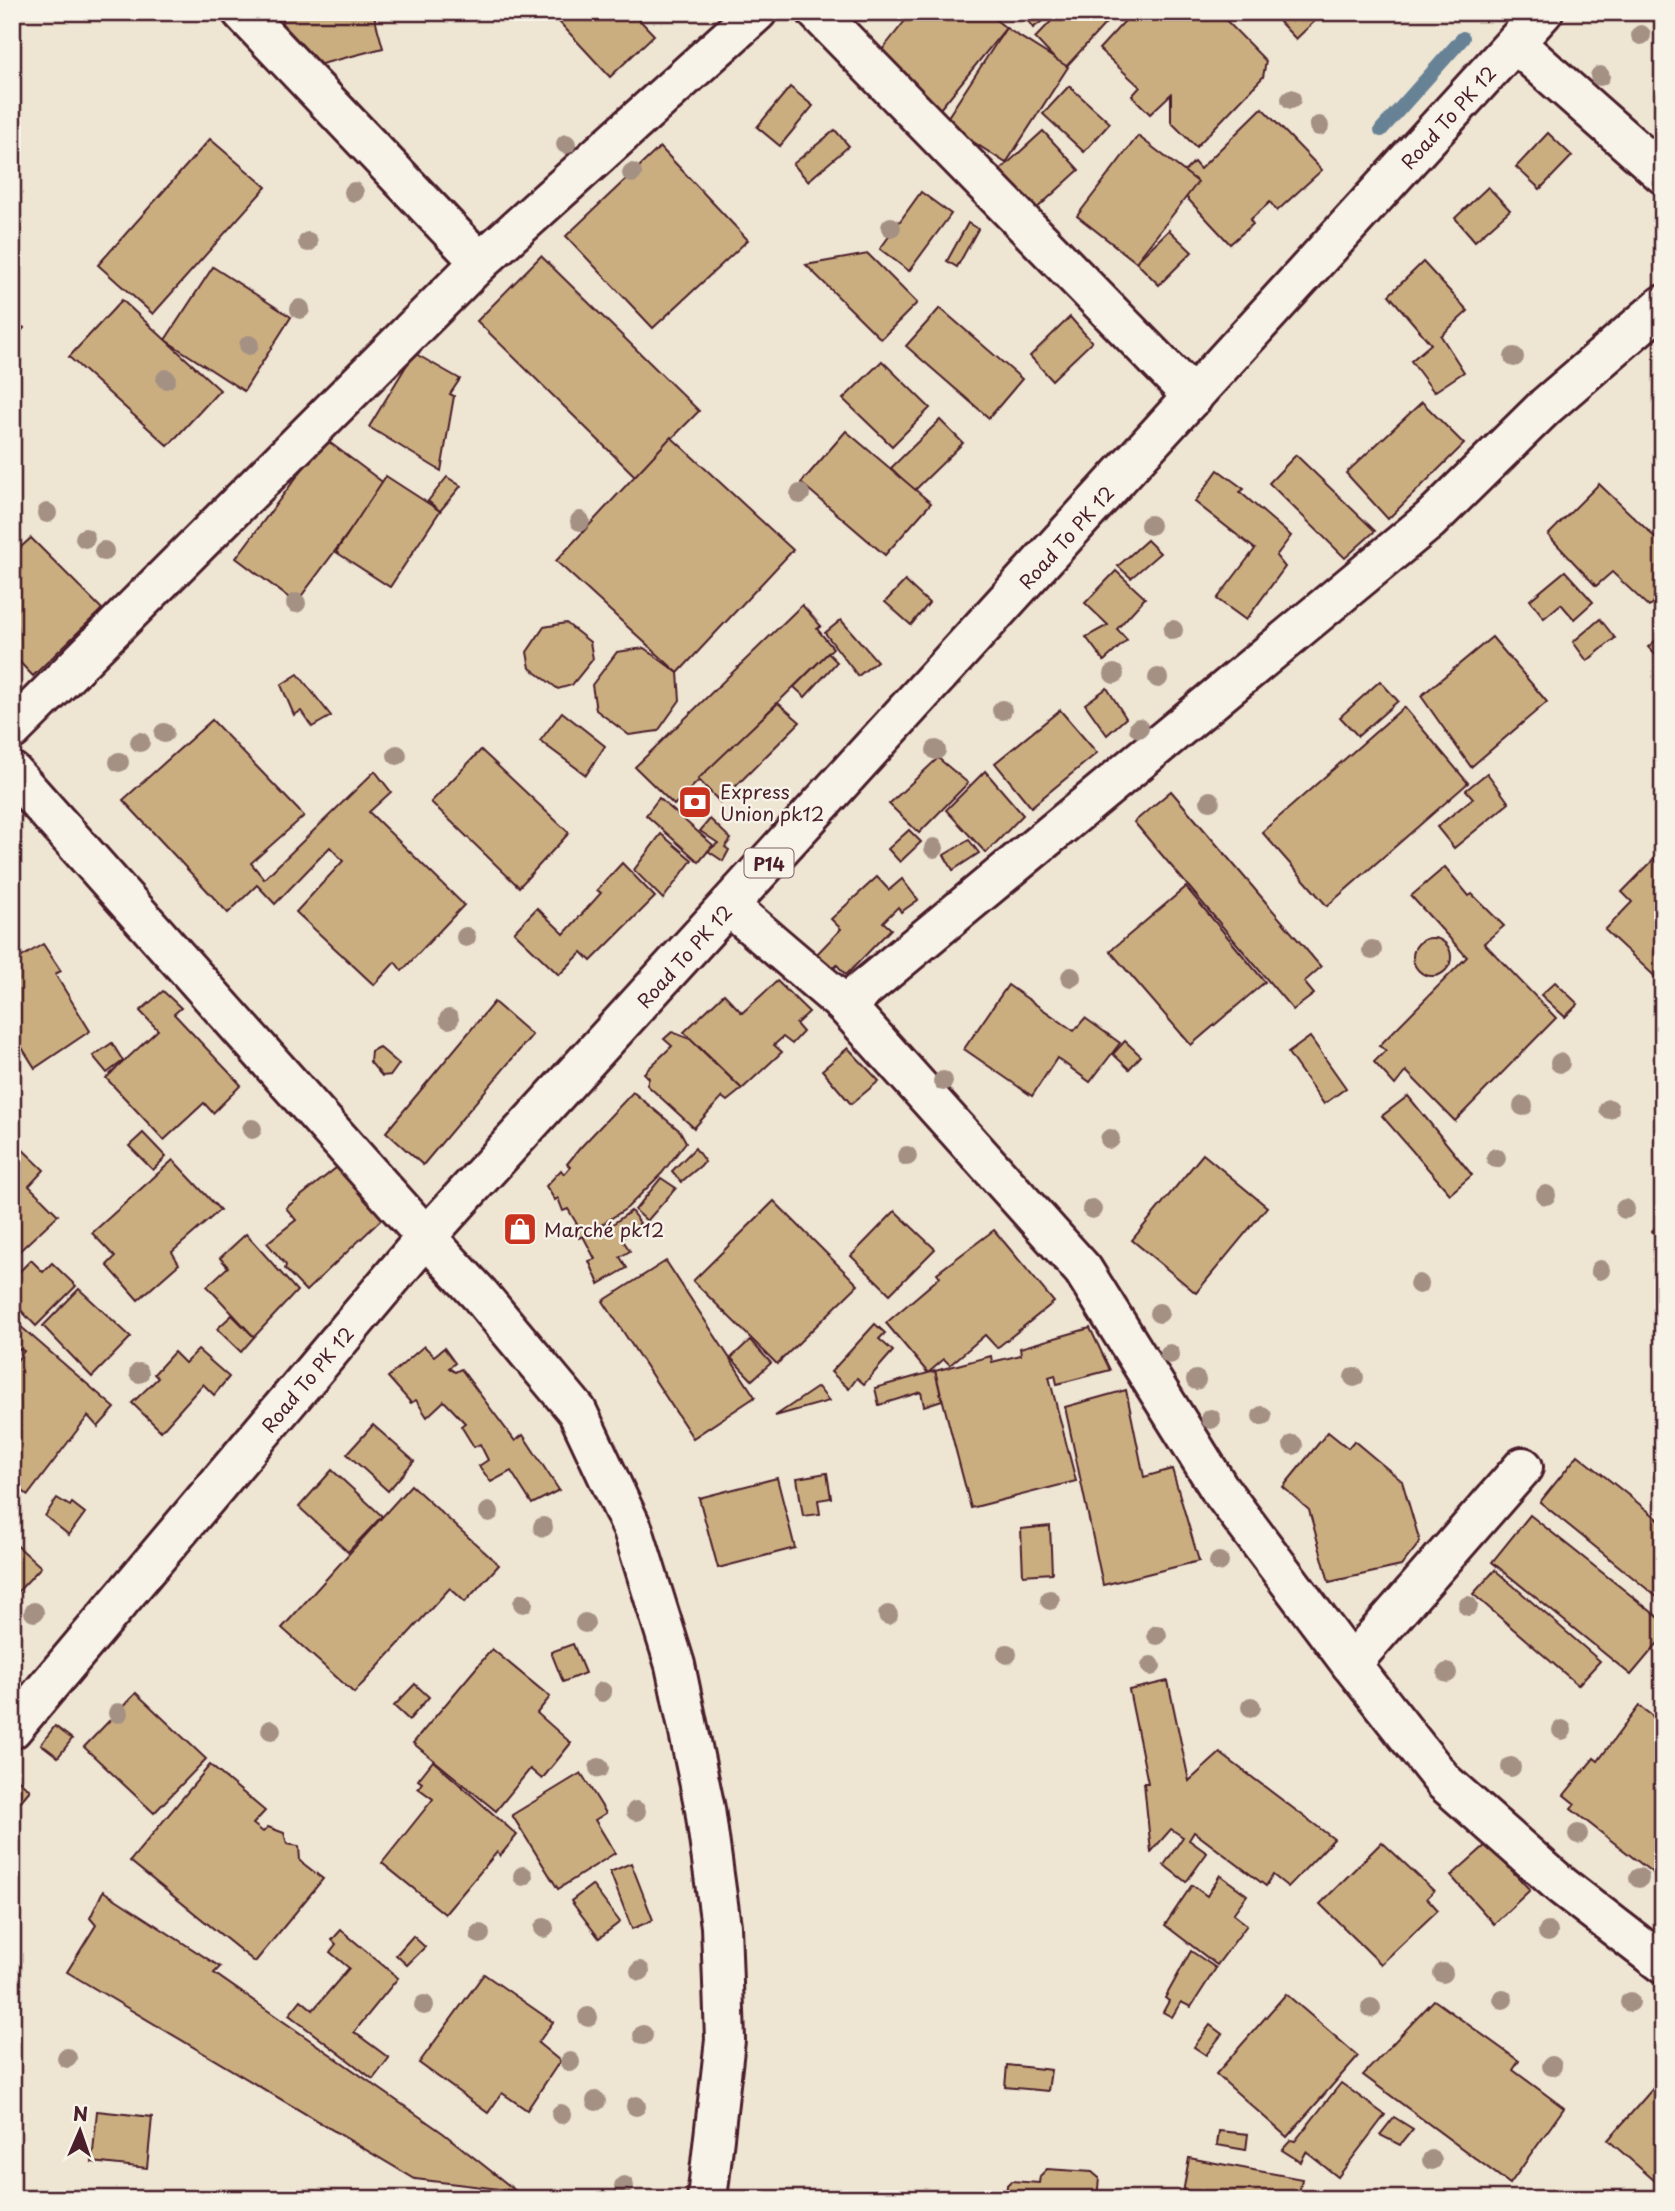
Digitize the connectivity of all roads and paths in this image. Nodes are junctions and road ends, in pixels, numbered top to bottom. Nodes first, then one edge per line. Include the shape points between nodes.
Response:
1 (242, 12) edge
2 (757, 12) edge
3 (817, 12) edge
4 (1543, 12) edge
5 (1516, 43) junction
6 (1663, 174) edge
7 (480, 262) junction
8 (1663, 306) edge
9 (1194, 397) junction
10 (12, 730) edge
11 (12, 772) edge
12 (729, 906) junction
13 (845, 1005) junction
14 (426, 1237) junction
15 (1523, 1467) dead end
16 (1351, 1664) junction
17 (12, 1729) edge
18 (1663, 1964) edge
19 (707, 2199) edge

1 - 7 street
2 - 7 street
3 - 9 street
4 - 5 street, Road To PK 12 / P14
5 - 6 street
5 - 9 street, Road To PK 12 / P14
7 - 10 street
8 - 13 street via 1546,406 1430,520
9 - 12 street, Road To PK 12 / P14
11 - 14 street
12 - 13 street
12 - 14 street, Road To PK 12 / P14
13 - 16 street via 1083,1270 1219,1488
14 - 17 street, Road To PK 12 / P14
14 - 19 street via 481,1295 577,1411 633,1530 675,1665 705,1809 721,1926 725,2040
15 - 16 street
16 - 18 street via 1444,1782 1562,1886

